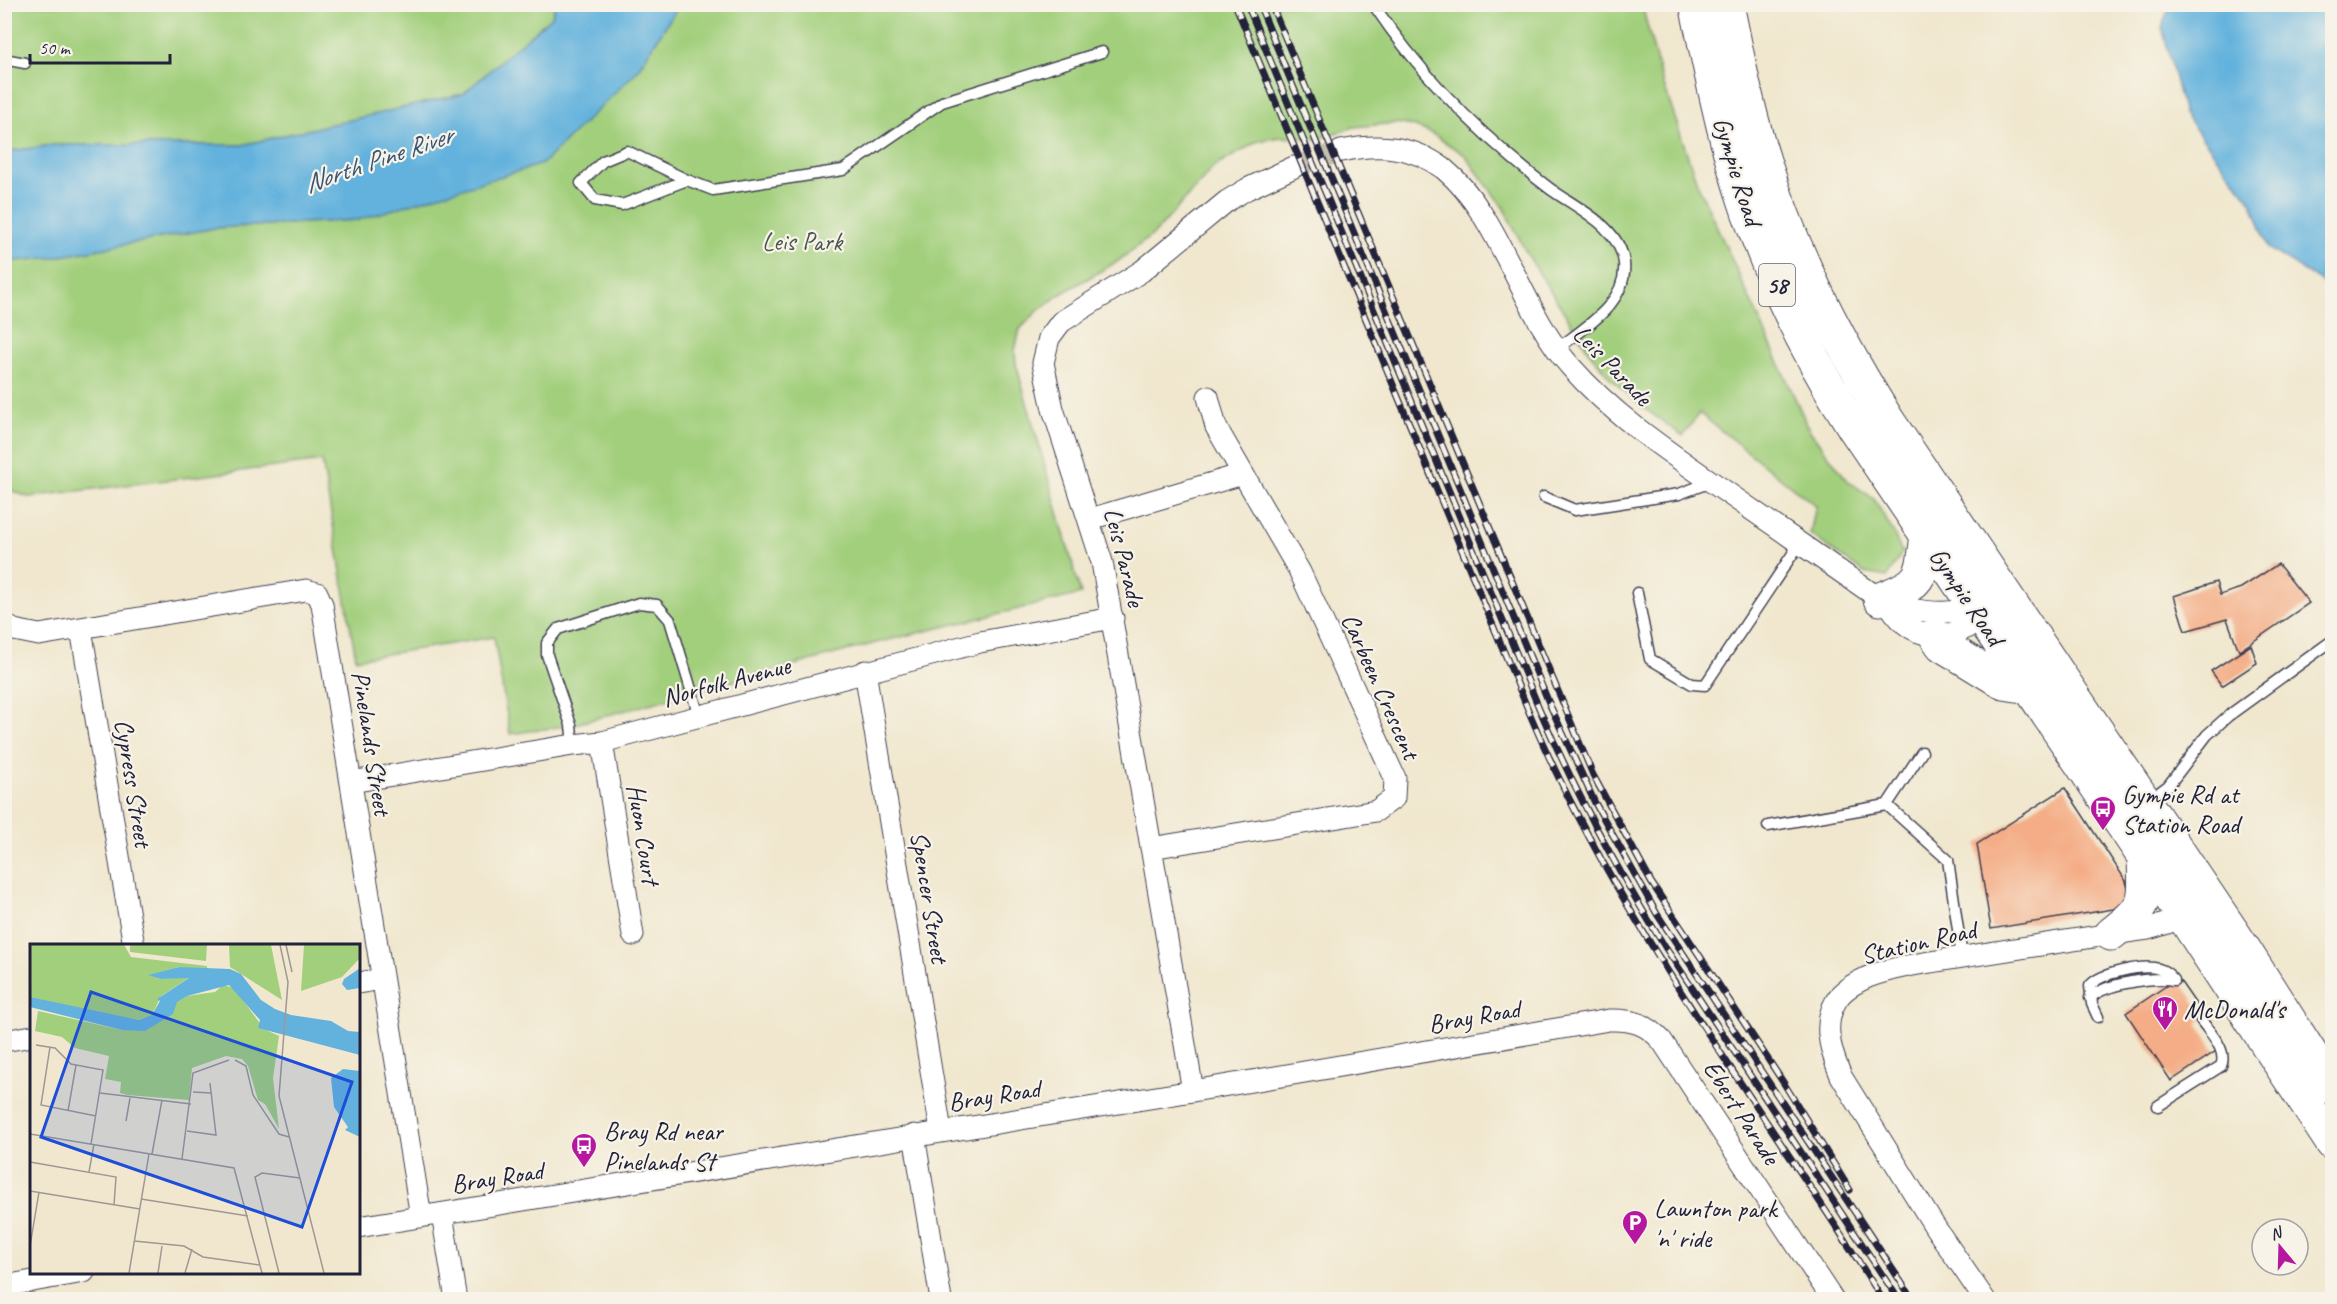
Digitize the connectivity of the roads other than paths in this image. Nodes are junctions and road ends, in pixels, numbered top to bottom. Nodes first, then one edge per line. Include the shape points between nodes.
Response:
1 (1373, 4) edge
2 (1696, 4) edge
3 (1727, 4) edge
4 (1102, 52) dead end
5 (4, 59) edge
6 (25, 63) dead end
7 (1341, 151) tunnel mouth
8 (1294, 167) tunnel mouth
9 (687, 180) junction
10 (1557, 349) junction
11 (1208, 397) dead end
12 (1243, 474) junction
13 (1712, 482) junction
14 (1544, 497) dead end
15 (1090, 519) junction
16 (1927, 534) junction
17 (1800, 543) junction
18 (1637, 593) dead end
19 (2007, 596) junction
20 (1885, 603) junction
21 (1979, 613) junction
22 (1113, 618) junction
23 (4, 624) edge
24 (81, 629) junction
25 (1935, 635) junction
26 (2329, 643) dead end
27 (865, 671) junction
28 (2029, 687) junction
29 (699, 716) junction
30 (602, 742) junction
31 (573, 745) junction
32 (1922, 752) dead end
33 (351, 782) junction
34 (2145, 803) junction
35 (1887, 805) junction
36 (1768, 826) dead end
37 (1151, 848) junction
38 (2144, 857) junction
39 (2208, 896) junction
40 (2183, 917) junction
41 (2111, 934) junction
42 (633, 935) dead end
43 (134, 944) edge
44 (1962, 957) junction
45 (382, 980) junction
46 (2174, 980) dead end
47 (360, 983) edge
48 (2098, 1017) dead end
49 (2202, 1020) dead end
50 (1638, 1022) joint
51 (30, 1036) edge
52 (4, 1041) edge
53 (2332, 1087) edge
54 (1193, 1091) junction
55 (2158, 1106) dead end
56 (941, 1131) junction
57 (914, 1135) junction
58 (2332, 1143) edge
59 (442, 1214) junction
60 (421, 1217) junction
61 (360, 1227) edge
62 (73, 1274) edge
63 (4, 1286) edge
64 (456, 1299) edge
65 (941, 1299) edge
66 (1833, 1299) edge
67 (1985, 1299) edge

1 - 10 lane via 1419,64 1470,119 1549,188 1601,224 1619,248 1624,271 1616,296 1606,310
2 - 16 highway, Gympie Road / 58 via 1732,163 1779,289 1832,394
3 - 19 highway, Gympie Road / 58 via 1765,164 1789,233 1821,305 1888,422
4 - 9 lane via 942,102 843,170 713,190
5 - 6 lane
7 - 10 street, Leis Parade via 1365,146 1401,148 1444,170 1488,225
8 - 15 street, Leis Parade via 1227,201 1142,271 1061,322 1049,338 1043,363 1045,377
9 - 9 lane via 622,205 595,200 581,183 603,161 627,151
10 - 13 street, Leis Parade via 1616,412
11 - 12 street, Carbeen Crescent via 1216,427
12 - 15 street
12 - 37 street, Carbeen Crescent via 1300,572 1395,778 1394,798 1376,811
13 - 14 lane via 1679,494 1575,510
13 - 17 street, Leis Parade
15 - 22 street, Leis Parade
16 - 20 highway via 1917,580
16 - 21 highway, Gympie Road / 58
17 - 18 lane via 1704,685 1692,684 1650,659
17 - 20 street, Leis Parade
19 - 21 street, Leis Parade
19 - 34 highway, Gympie Road / 58
20 - 21 street, Leis Parade via 1939,614
20 - 25 street, Leis Parade via 1915,631
21 - 25 street, Leis Parade via 1960,631
21 - 28 highway, Gympie Road / 58
22 - 27 street, Norfolk Avenue via 980,642
22 - 37 street, Leis Parade
23 - 24 street, Pinelands Street via 39,635
24 - 33 street, Pinelands Street via 306,590 317,593
24 - 43 street, Cypress Street
25 - 28 highway via 1942,645 2004,683
26 - 34 lane via 2228,716 2207,735 2168,786
27 - 29 street, Norfolk Avenue
27 - 56 street, Spencer Street
28 - 38 highway, Gympie Road / 58
29 - 30 street, Norfolk Avenue
29 - 31 lane via 670,620 657,605 639,603 558,629 547,643 547,655 571,725
30 - 31 street, Norfolk Avenue
30 - 42 street, Huon Court
31 - 33 street, Norfolk Avenue
32 - 35 lane
33 - 45 street, Pinelands Street
34 - 39 highway, Gympie Road / 58
35 - 36 lane
35 - 44 lane via 1948,860
37 - 54 street, Leis Parade
38 - 40 highway, Gympie Road / 58
38 - 41 highway via 2142,904 2131,919
39 - 40 street, Station Road
39 - 53 highway, Gympie Road / 58
40 - 41 street, Station Road via 2148,929
40 - 58 highway, Gympie Road / 58
41 - 44 street, Station Road
44 - 67 street, Station Road via 1887,972 1852,986 1841,995 1827,1032 1841,1076
45 - 47 street
45 - 60 street, Pinelands Street
46 - 48 lane via 2156,979 2102,990 2090,998
49 - 55 lane via 2224,1055 2221,1066
50 - 54 street, Bray Road via 1609,1020
50 - 66 street, Ebert Parade via 1662,1041
51 - 52 street
54 - 56 street, Bray Road
56 - 57 street, Bray Road
57 - 59 street, Bray Road
57 - 65 street
59 - 60 street, Bray Road
59 - 64 street
60 - 61 street, Bray Road
62 - 63 street

